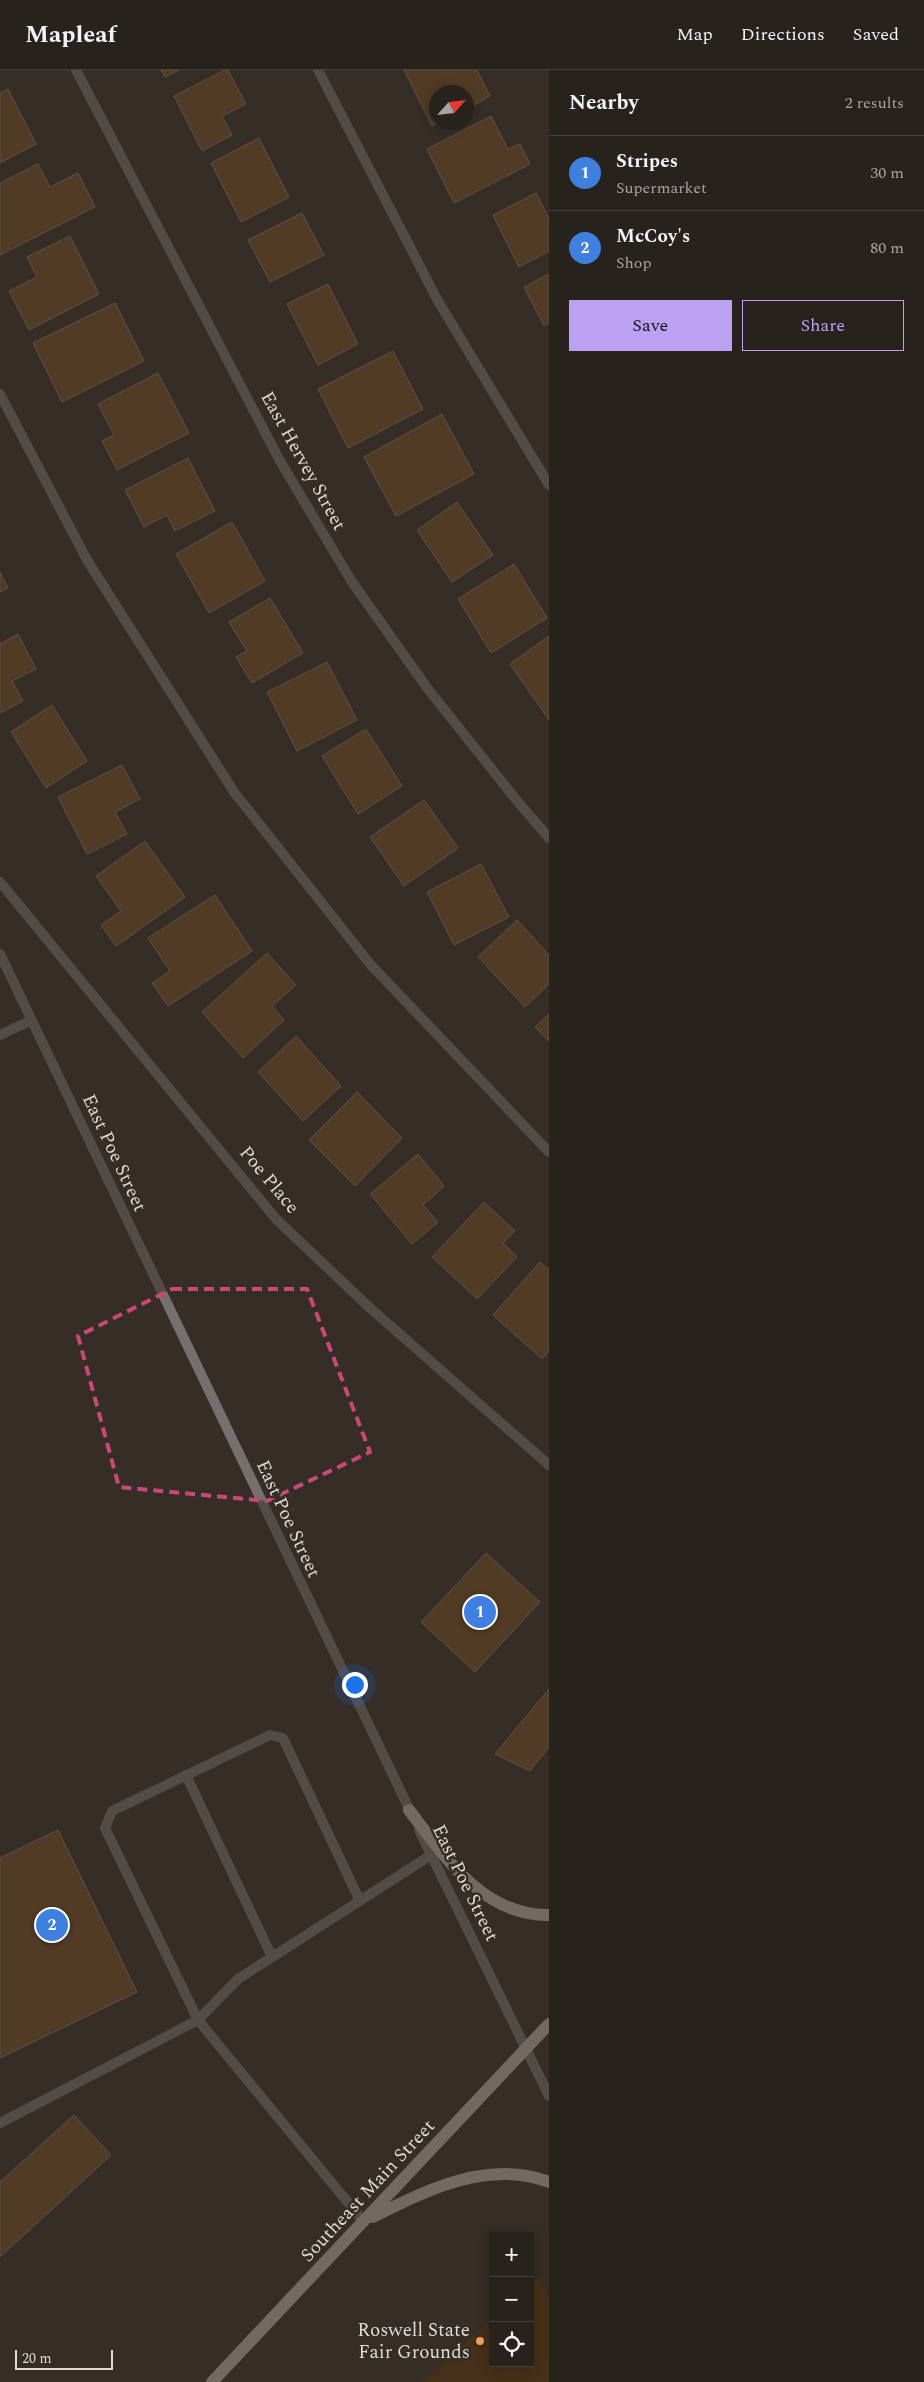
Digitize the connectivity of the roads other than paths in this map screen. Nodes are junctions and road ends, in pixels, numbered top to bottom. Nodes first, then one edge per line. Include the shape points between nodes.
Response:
1 (76, 70) edge
2 (318, 70) edge
3 (0, 394) edge
4 (549, 485) edge
5 (549, 838) edge
6 (0, 882) edge
7 (0, 954) edge
8 (32, 1020) junction
9 (0, 1035) edge
10 (549, 1152) edge
11 (549, 1466) edge
12 (186, 1776) junction
13 (409, 1810) junction
14 (431, 1855) junction
15 (360, 1901) junction
16 (549, 1915) edge
17 (272, 1958) junction
18 (198, 2020) junction
19 (549, 2024) edge
20 (526, 2050) junction
21 (549, 2096) edge
22 (0, 2122) edge
23 (549, 2182) edge
24 (364, 2222) junction
25 (212, 2382) edge

1 - 5 street, East Hervey Street via 280,462 352,582 428,689
2 - 4 street via 438,300
3 - 10 street via 87,560 234,792 370,964
6 - 11 street, Poe Place via 276,1219 370,1308
7 - 8 street, East Poe Street
8 - 9 street
8 - 13 street, East Poe Street
12 - 15 street via 270,1736 283,1738
12 - 17 street
12 - 18 street via 112,1811 105,1828
13 - 14 street, East Poe Street
13 - 16 main road via 450,1864 471,1884 512,1910
14 - 15 street
14 - 20 street, East Poe Street
15 - 17 street
17 - 18 street via 238,1979
18 - 22 street
18 - 24 street
19 - 20 main road, Southeast Main Street
20 - 21 street, East Poe Street
20 - 24 main road, Southeast Main Street
23 - 24 main road via 515,2173 487,2174 427,2190
24 - 25 main road, Southeast Main Street

